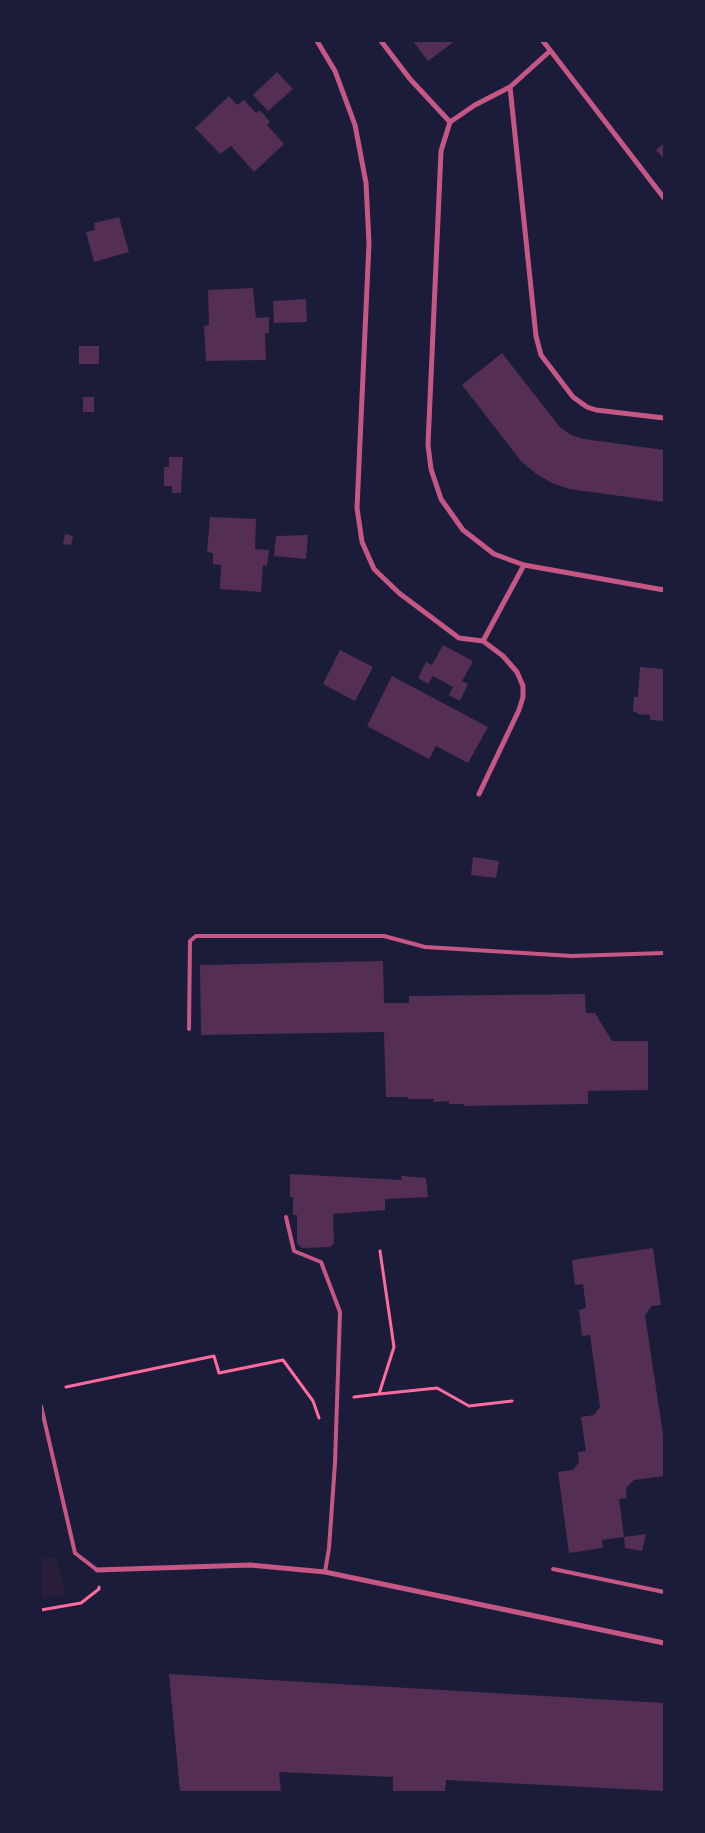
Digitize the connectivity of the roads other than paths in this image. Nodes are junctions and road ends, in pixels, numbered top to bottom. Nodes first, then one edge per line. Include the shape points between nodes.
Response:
1 (317, 41) edge
2 (381, 41) edge
3 (543, 41) edge
4 (550, 51) junction
5 (510, 87) junction
6 (450, 122) junction
7 (664, 198) edge
8 (664, 418) edge
9 (524, 565) junction
10 (664, 590) edge
11 (483, 641) junction
12 (479, 794) dead end
13 (664, 953) edge
14 (189, 1029) dead end
15 (286, 1217) dead end
16 (41, 1406) edge
17 (553, 1569) dead end
18 (98, 1570) joint
19 (326, 1572) junction
20 (664, 1592) edge
21 (664, 1643) edge

1 - 11 street via 335,72 355,125 366,182 370,243 357,508 362,542 374,569 400,593 460,638
2 - 6 street via 410,79
3 - 4 street
4 - 5 street
4 - 7 street
5 - 6 street via 474,104
5 - 8 street via 536,336 541,355 573,397 587,407
6 - 9 street via 441,151 428,445 431,469 441,499 463,530 494,554
9 - 10 street
9 - 11 street
11 - 12 street via 517,672 523,686 523,697
13 - 14 lane via 572,956 425,947 384,936 196,936 190,941
15 - 19 lane via 294,1250 322,1262 340,1312 338,1398
16 - 18 lane via 75,1553
17 - 20 lane
18 - 19 street via 250,1565
19 - 21 street

